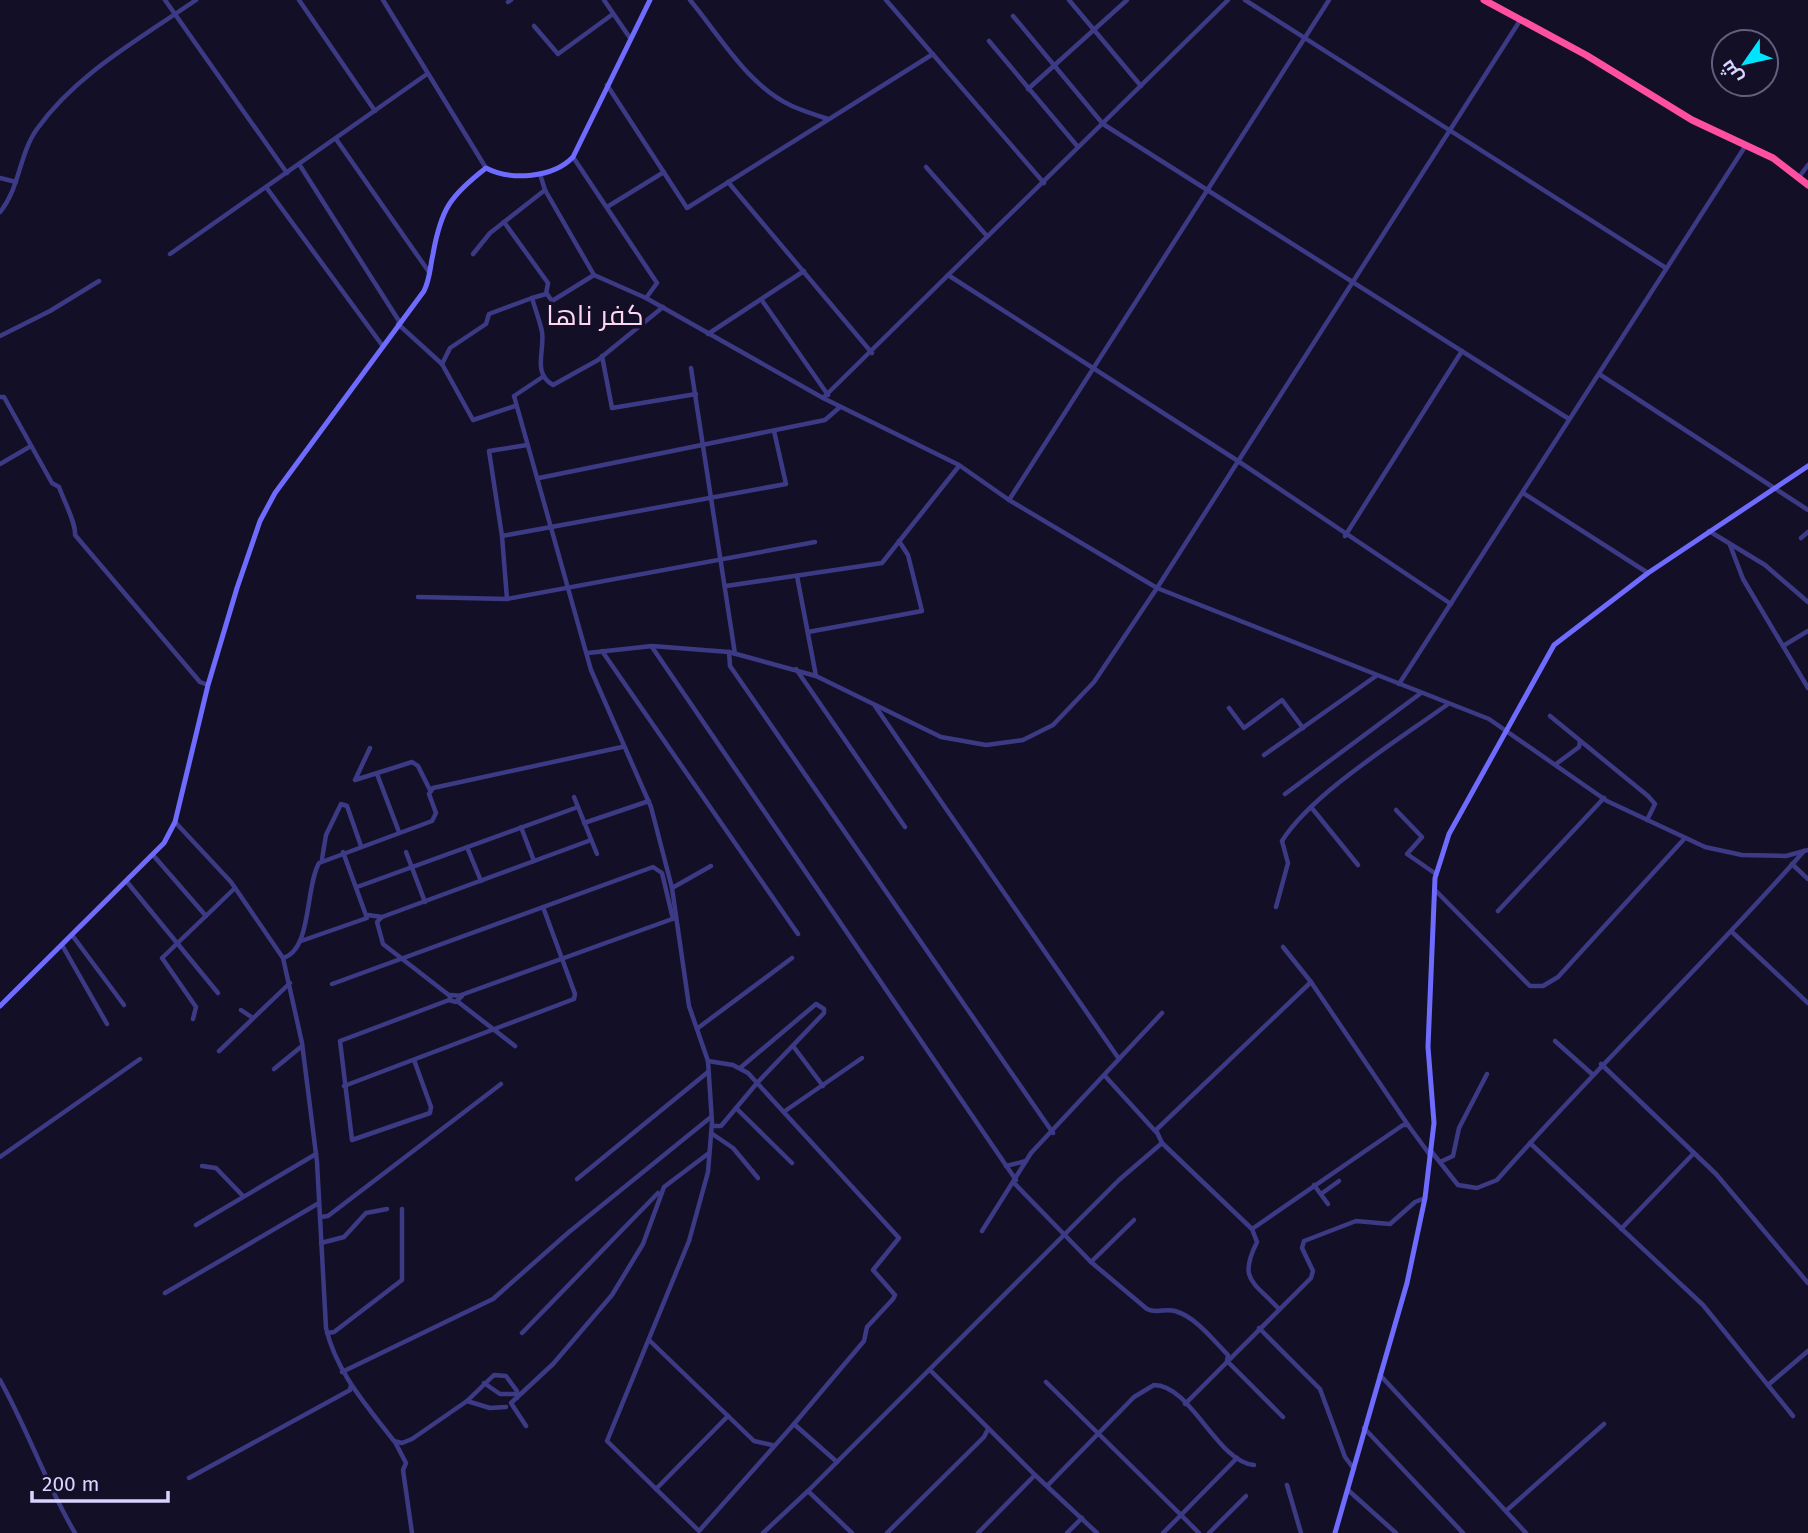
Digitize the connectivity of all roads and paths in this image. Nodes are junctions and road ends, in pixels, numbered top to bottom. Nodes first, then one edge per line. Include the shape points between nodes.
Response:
1 (165, 0) edge
2 (196, 0) edge
3 (299, 0) edge
4 (383, 0) edge
5 (604, 0) edge
6 (650, 0) edge
7 (690, 0) edge
8 (886, 0) edge
9 (1069, 0) edge
10 (1127, 0) edge
11 (1227, 0) edge
12 (1244, 0) edge
13 (1329, 0) edge
14 (1484, 0) edge
15 (613, 14) junction
16 (175, 15) junction
17 (1013, 16) dead end
18 (1522, 19) junction
19 (534, 26) dead end
20 (1094, 30) junction
21 (630, 38) junction
22 (1305, 39) junction
23 (989, 41) dead end
24 (933, 54) junction
25 (1054, 64) junction
26 (427, 74) junction
27 (607, 85) junction
28 (1141, 86) junction
29 (1028, 89) junction
30 (375, 111) junction
31 (828, 119) junction
32 (1103, 124) junction
33 (1450, 132) junction
34 (336, 139) junction
35 (1746, 144) junction
36 (1078, 147) junction
37 (573, 158) junction
38 (299, 164) junction
39 (1808, 165) edge
40 (926, 167) dead end
41 (486, 168) junction
42 (664, 172) junction
43 (287, 173) junction
44 (540, 173) junction
45 (1799, 177) junction
46 (0, 178) edge
47 (728, 181) junction
48 (16, 182) junction
49 (1044, 183) junction
50 (1808, 185) edge
51 (266, 187) junction
52 (545, 190) junction
53 (1209, 191) junction
54 (607, 207) junction
55 (0, 212) edge
56 (504, 222) junction
57 (987, 236) junction
58 (170, 254) dead end
59 (473, 254) dead end
60 (1667, 268) junction
61 (804, 271) junction
62 (594, 275) junction
63 (948, 275) junction
64 (99, 281) dead end
65 (429, 282) junction
66 (1354, 283) junction
67 (546, 294) junction
68 (532, 298) junction
69 (646, 298) junction
70 (761, 299) junction
71 (663, 307) junction
72 (398, 322) junction
73 (708, 334) junction
74 (0, 336) edge
75 (382, 345) junction
76 (1462, 351) junction
77 (872, 353) junction
78 (602, 356) junction
79 (442, 364) junction
80 (691, 368) dead end
81 (1093, 370) junction
82 (1599, 374) junction
83 (544, 376) junction
84 (696, 394) junction
85 (0, 397) edge
86 (825, 397) junction
87 (516, 406) junction
88 (841, 407) junction
89 (1569, 419) junction
90 (775, 431) junction
91 (527, 444) junction
92 (31, 446) junction
93 (703, 447) junction
94 (1238, 461) junction
95 (0, 464) edge
96 (959, 466) junction
97 (1808, 466) edge
98 (539, 478) junction
99 (1778, 489) junction
100 (1523, 493) junction
101 (712, 499) junction
102 (1009, 500) junction
103 (1808, 510) edge
104 (553, 528) junction
105 (1709, 531) junction
106 (1808, 533) edge
107 (502, 536) junction
108 (1345, 536) junction
109 (1801, 538) dead end
110 (899, 541) junction
111 (815, 542) dead end
112 (1730, 545) junction
113 (722, 559) junction
114 (1648, 573) junction
115 (797, 576) junction
116 (726, 586) junction
117 (1157, 588) junction
118 (569, 589) junction
119 (418, 597) dead end
120 (507, 599) junction
121 (1808, 602) edge
122 (1451, 604) junction
123 (1808, 631) edge
124 (808, 632) junction
125 (652, 646) junction
126 (1783, 646) junction
127 (602, 652) junction
128 (729, 652) junction
129 (588, 653) junction
130 (735, 655) junction
131 (796, 669) junction
132 (1377, 675) junction
133 (816, 676) junction
134 (1399, 684) junction
135 (208, 685) junction
136 (1808, 688) edge
137 (1422, 693) junction
138 (1448, 703) junction
139 (873, 704) junction
140 (1229, 708) dead end
141 (1550, 716) dead end
142 (1303, 728) junction
143 (1507, 730) junction
144 (1580, 740) junction
145 (622, 747) junction
146 (370, 748) dead end
147 (1264, 755) dead end
148 (1556, 764) junction
149 (377, 774) junction
150 (430, 790) junction
151 (1285, 794) dead end
152 (574, 797) dead end
153 (1604, 798) junction
154 (649, 801) junction
155 (578, 807) junction
156 (1311, 807) junction
157 (1396, 810) dead end
158 (1647, 820) junction
159 (175, 822) junction
160 (584, 823) junction
161 (522, 827) junction
162 (905, 827) dead end
163 (398, 832) junction
164 (1685, 838) junction
165 (591, 840) junction
166 (361, 846) junction
167 (467, 847) junction
168 (1807, 849) edge
169 (343, 852) junction
170 (406, 852) dead end
171 (597, 854) dead end
172 (153, 855) junction
173 (322, 860) junction
174 (534, 861) junction
175 (1792, 864) junction
176 (1358, 865) dead end
177 (711, 866) dead end
178 (412, 867) junction
179 (1436, 874) junction
180 (1808, 879) edge
181 (481, 881) junction
182 (127, 882) junction
183 (357, 887) junction
184 (235, 888) junction
185 (672, 888) junction
186 (1435, 890) junction
187 (425, 902) junction
188 (1276, 906) dead end
189 (543, 907) junction
190 (1498, 911) dead end
191 (368, 915) junction
192 (206, 916) junction
193 (382, 917) junction
194 (675, 918) junction
195 (1732, 932) junction
196 (798, 934) dead end
197 (72, 935) junction
198 (301, 941) junction
199 (178, 943) junction
200 (62, 945) junction
201 (1283, 947) dead end
202 (283, 958) junction
203 (562, 958) junction
204 (792, 958) dead end
205 (403, 960) junction
206 (291, 982) junction
207 (1311, 982) junction
208 (332, 984) dead end
209 (218, 993) dead end
210 (461, 995) junction
211 (450, 998) junction
212 (457, 1001) junction
213 (1808, 1003) edge
214 (124, 1005) dead end
215 (0, 1006) edge
216 (240, 1010) dead end
217 (1162, 1013) dead end
218 (253, 1018) junction
219 (193, 1020) dead end
220 (107, 1024) dead end
221 (698, 1028) junction
222 (494, 1030) junction
223 (1555, 1041) dead end
224 (303, 1046) junction
225 (515, 1046) dead end
226 (793, 1046) junction
227 (219, 1051) dead end
228 (862, 1058) dead end
229 (139, 1059) dead end
230 (1119, 1059) junction
231 (414, 1060) junction
232 (708, 1061) junction
233 (1601, 1064) junction
234 (740, 1068) junction
235 (274, 1069) dead end
236 (709, 1071) junction
237 (1487, 1074) dead end
238 (1592, 1074) junction
239 (1105, 1076) junction
240 (757, 1083) junction
241 (501, 1084) dead end
242 (344, 1086) junction
243 (823, 1086) junction
244 (736, 1108) junction
245 (786, 1111) junction
246 (712, 1116) junction
247 (1408, 1125) junction
248 (712, 1130) junction
249 (1053, 1133) junction
250 (1157, 1133) junction
251 (1162, 1143) junction
252 (1530, 1143) junction
253 (710, 1153) junction
254 (1430, 1153) junction
255 (1694, 1153) junction
256 (316, 1154) junction
257 (0, 1157) edge
258 (1027, 1161) junction
259 (1440, 1162) junction
260 (792, 1163) dead end
261 (202, 1166) dead end
262 (1006, 1166) junction
263 (577, 1178) dead end
264 (758, 1178) dead end
265 (1015, 1181) junction
266 (1339, 1181) dead end
267 (1314, 1185) junction
268 (664, 1187) junction
269 (1321, 1194) junction
270 (243, 1196) junction
271 (1425, 1198) junction
272 (319, 1203) junction
273 (1328, 1204) dead end
274 (387, 1209) dead end
275 (401, 1209) dead end
276 (320, 1217) junction
277 (1134, 1220) dead end
278 (196, 1225) dead end
279 (1252, 1229) junction
280 (1621, 1229) junction
281 (982, 1231) dead end
282 (1065, 1237) junction
283 (321, 1243) junction
284 (1091, 1262) junction
285 (1808, 1283) edge
286 (165, 1293) dead end
287 (1279, 1309) junction
288 (1259, 1328) junction
289 (327, 1333) junction
290 (522, 1333) dead end
291 (649, 1340) junction
292 (1808, 1350) edge
293 (1227, 1361) junction
294 (930, 1370) junction
295 (342, 1372) junction
296 (1380, 1375) junction
297 (0, 1380) edge
298 (1046, 1382) dead end
299 (484, 1383) junction
300 (351, 1384) junction
301 (1768, 1385) junction
302 (517, 1396) junction
303 (467, 1401) junction
304 (1185, 1404) junction
305 (506, 1407) dead end
306 (728, 1416) junction
307 (1793, 1416) dead end
308 (1283, 1417) dead end
309 (794, 1424) junction
310 (1604, 1424) dead end
311 (526, 1426) dead end
312 (1364, 1428) junction
313 (988, 1429) junction
314 (1098, 1433) junction
315 (396, 1442) junction
316 (773, 1446) junction
317 (1237, 1458) junction
318 (837, 1462) junction
319 (1254, 1465) dead end
320 (1354, 1469) junction
321 (1035, 1475) junction
322 (189, 1478) dead end
323 (1048, 1485) junction
324 (1287, 1485) dead end
325 (656, 1489) junction
326 (1348, 1490) junction
327 (808, 1491) junction
328 (1246, 1496) dead end
329 (1506, 1511) junction
330 (1181, 1515) junction
331 (1082, 1518) junction
332 (699, 1532) edge
333 (75, 1533) edge
334 (412, 1533) edge
335 (763, 1533) edge
336 (852, 1533) edge
337 (887, 1533) edge
338 (978, 1533) edge
339 (1067, 1533) edge
340 (1097, 1533) edge
341 (1163, 1533) edge
342 (1199, 1533) edge
343 (1209, 1533) edge
344 (1301, 1533) edge
345 (1335, 1533) edge
346 (1396, 1533) edge
347 (1463, 1533) edge
348 (1527, 1533) edge

1 - 16 street
2 - 16 street
3 - 30 street
4 - 26 street
5 - 15 street
6 - 21 street
7 - 31 street via 767,90 790,106
8 - 24 street
9 - 20 street
10 - 20 street
11 - 28 street
12 - 22 street
13 - 22 street
14 - 18 highway
15 - 19 street via 558,54
15 - 21 street
16 - 43 street
16 - 48 street via 75,87 36,129
17 - 25 street
18 - 33 street
18 - 35 highway via 1692,120
20 - 25 street
20 - 28 street
21 - 27 street
22 - 33 street
22 - 53 street
23 - 29 street
24 - 31 street
24 - 49 street
25 - 29 street
25 - 32 street
26 - 30 street
26 - 41 street
27 - 37 street
27 - 42 street
28 - 32 street
29 - 36 street
30 - 34 street
31 - 47 street
32 - 36 street
32 - 53 street
33 - 60 street
33 - 66 street
34 - 38 street
34 - 65 street via 429,269
35 - 45 highway
35 - 60 street
36 - 49 street
37 - 44 street via 563,168
37 - 54 street
38 - 43 street
38 - 72 street
39 - 45 street
40 - 57 street
41 - 44 street via 498,174
41 - 65 street via 448,202
42 - 47 street via 687,208
42 - 54 street
43 - 51 street
44 - 52 street
45 - 50 highway
46 - 48 street
47 - 61 street
48 - 55 street
49 - 57 street
51 - 58 street
51 - 75 street
52 - 56 street
52 - 62 street
53 - 66 street
53 - 81 street
54 - 69 street via 657,283
56 - 59 street
56 - 67 street via 548,283
57 - 63 street
60 - 82 street
61 - 70 street
61 - 77 street
62 - 67 street via 552,301
62 - 69 street
63 - 77 street
63 - 81 street
64 - 74 street
65 - 72 street
66 - 76 street
66 - 94 street
67 - 68 street
68 - 79 street via 489,314 486,324 450,348
68 - 83 street via 542,334
69 - 71 street
70 - 73 street
70 - 86 street
71 - 73 street
71 - 78 street
72 - 75 street
72 - 79 street
73 - 86 street
75 - 135 street via 269,503 237,587
76 - 89 street
76 - 108 street
77 - 86 street
78 - 83 street via 553,386
78 - 84 street via 611,408
79 - 87 street via 473,420
80 - 84 street
81 - 94 street
81 - 102 street
82 - 89 street
82 - 99 street
83 - 87 street via 517,391
84 - 93 street
85 - 92 street
86 - 88 street
87 - 91 street
88 - 90 street via 825,420
88 - 96 street
89 - 100 street
90 - 93 street
90 - 101 street via 786,484
91 - 98 street
91 - 107 street via 489,452
92 - 95 street
92 - 135 street via 51,483 59,487 76,526 75,535 200,682
93 - 98 street
93 - 101 street
94 - 108 street
94 - 117 street
96 - 102 street
96 - 110 street
97 - 99 street
98 - 104 street
99 - 103 street
99 - 105 street
100 - 114 street
100 - 122 street
101 - 104 street
101 - 113 street
102 - 117 street
104 - 107 street
104 - 118 street
105 - 112 street
105 - 114 street
106 - 109 street
107 - 120 street
108 - 122 street
110 - 115 street via 881,564
110 - 124 street via 908,555 922,611
111 - 113 street
112 - 121 street via 1765,565
112 - 126 street via 1743,579
113 - 116 street
113 - 118 street
114 - 143 street via 1554,645
115 - 116 street
115 - 124 street
116 - 130 street
117 - 132 street
117 - 139 street via 1094,682 1053,725 1023,740 986,745 941,737
118 - 120 street
118 - 129 street
119 - 120 street
122 - 134 street
123 - 126 street
124 - 133 street
125 - 127 street
125 - 128 street
125 - 262 street
126 - 136 street
127 - 129 street
127 - 196 street
128 - 130 street
128 - 249 street via 730,666
129 - 145 street
130 - 131 street
131 - 133 street
131 - 162 street
132 - 134 street
132 - 142 street
133 - 139 street
134 - 137 street
135 - 159 street
137 - 138 street
137 - 151 street
138 - 143 street
138 - 156 street
139 - 230 street
140 - 142 street via 1244,728 1282,700
141 - 144 street
142 - 147 street
143 - 148 street
143 - 179 street via 1450,834
144 - 148 street via 1579,747
144 - 158 street via 1655,804
145 - 150 street
145 - 154 street
146 - 149 street via 354,779
148 - 153 street
149 - 150 street via 412,762
149 - 163 street
150 - 163 street via 435,818
152 - 155 street
153 - 158 street
153 - 190 street
154 - 160 street
154 - 185 street
155 - 160 street
155 - 161 street
156 - 176 street
156 - 188 street via 1282,841 1288,863
157 - 179 street via 1422,837 1406,854
158 - 164 street
159 - 172 street
159 - 184 street
160 - 165 street
161 - 167 street
161 - 174 street
163 - 166 street
164 - 168 street via 1742,855 1786,856
164 - 186 street via 1558,977 1543,986 1530,986
165 - 171 street
165 - 174 street
166 - 169 street
166 - 173 street via 348,807 341,804 326,835
167 - 178 street
167 - 181 street
168 - 175 street
169 - 173 street
169 - 183 street
170 - 178 street
172 - 182 street
172 - 192 street
173 - 198 street via 312,881
174 - 181 street
175 - 180 street
175 - 195 street
177 - 185 street
178 - 183 street
178 - 187 street
179 - 186 street
181 - 187 street
182 - 197 street
182 - 199 street
183 - 191 street
184 - 192 street
184 - 202 street
185 - 194 street
186 - 254 street via 1428,1047 1433,1123
187 - 193 street
189 - 194 street via 655,868 662,873
189 - 203 street
189 - 205 street
191 - 193 street
191 - 198 street via 364,921
192 - 199 street
193 - 205 street via 377,922 383,944
194 - 203 street
194 - 221 street
195 - 213 street
195 - 233 street
197 - 200 street
197 - 214 street
198 - 202 street via 296,951
199 - 209 street
199 - 219 street via 162,958 196,1007
200 - 215 street
200 - 220 street
201 - 207 street
202 - 206 street
203 - 210 street
203 - 222 street via 574,999
204 - 221 street
205 - 208 street
205 - 211 street
206 - 218 street
206 - 224 street
207 - 247 street
207 - 250 street
210 - 211 street
210 - 212 street
211 - 212 street
211 - 242 street via 342,1038 338,1045
212 - 222 street
216 - 218 street
217 - 230 street
218 - 227 street
221 - 232 street
222 - 225 street
222 - 231 street
223 - 238 street
224 - 235 street
224 - 256 street
226 - 234 street via 825,1012 820,1003
226 - 240 street
226 - 243 street
228 - 243 street
229 - 257 street
230 - 239 street
231 - 242 street
231 - 242 street via 430,1113 356,1141 350,1138
232 - 234 street
232 - 236 street
233 - 238 street
233 - 255 street
234 - 240 street
236 - 246 street
236 - 263 street
237 - 259 street via 1459,1128 1453,1156
238 - 252 street
239 - 249 street
239 - 250 street
240 - 244 street
240 - 245 street
241 - 276 street via 371,1185
243 - 245 street
244 - 248 street
244 - 260 street
245 - 309 street via 899,1238 873,1270 895,1295 893,1299
246 - 248 street
246 - 295 street via 493,1299
247 - 254 street
247 - 267 street
248 - 253 street
248 - 264 street
249 - 258 street
250 - 251 street
251 - 279 street
251 - 282 street
252 - 259 street via 1497,1180 1477,1188 1458,1185
252 - 280 street
253 - 268 street
253 - 291 street via 689,1241
254 - 259 street
254 - 271 street
255 - 280 street
255 - 285 street
256 - 270 street
256 - 272 street
258 - 262 street
258 - 265 street
261 - 270 street via 216,1168
262 - 265 street
265 - 281 street
265 - 282 street
266 - 269 street
267 - 269 street
267 - 279 street
268 - 290 street
268 - 302 street via 643,1244 612,1295 553,1364
269 - 273 street
270 - 278 street
271 - 287 street via 1390,1224 1356,1221 1306,1239 1302,1246 1313,1274
271 - 296 street
272 - 276 street
272 - 286 street
274 - 283 street via 366,1213 344,1237
275 - 289 street via 402,1280
276 - 283 street
277 - 284 street
279 - 287 street via 1257,1242 1247,1263 1249,1277
280 - 301 street via 1703,1305
282 - 284 street
282 - 294 street
283 - 289 street
284 - 293 street via 1147,1309 1156,1313 1173,1310 1193,1320 1228,1355
287 - 288 street
288 - 293 street
288 - 320 street via 1320,1389 1345,1457
289 - 295 street
291 - 306 street
291 - 325 street via 607,1441
292 - 301 street
293 - 304 street
293 - 308 street
294 - 313 street
294 - 318 street
295 - 300 street
296 - 312 street
296 - 329 street
297 - 333 street
298 - 314 street
299 - 302 street via 500,1394
299 - 302 street via 501,1373
299 - 303 street
300 - 315 street
300 - 322 street via 350,1390
301 - 307 street
302 - 311 street via 511,1403
303 - 305 street
303 - 315 street via 412,1440
304 - 314 street via 1161,1385 1149,1386
304 - 317 street
306 - 316 street via 754,1441
306 - 325 street
309 - 316 street
309 - 318 street
310 - 329 street
312 - 320 street
312 - 347 street
313 - 321 street
313 - 337 street
314 - 323 street
314 - 330 street
315 - 334 street via 406,1463 403,1470
316 - 332 street
317 - 319 street
317 - 330 street
318 - 327 street
320 - 326 street
321 - 323 street
321 - 338 street
323 - 331 street
324 - 344 street
325 - 332 street
326 - 345 street
326 - 346 street
327 - 335 street
327 - 336 street
328 - 343 street
329 - 348 street
330 - 341 street
330 - 342 street
331 - 339 street
331 - 340 street

